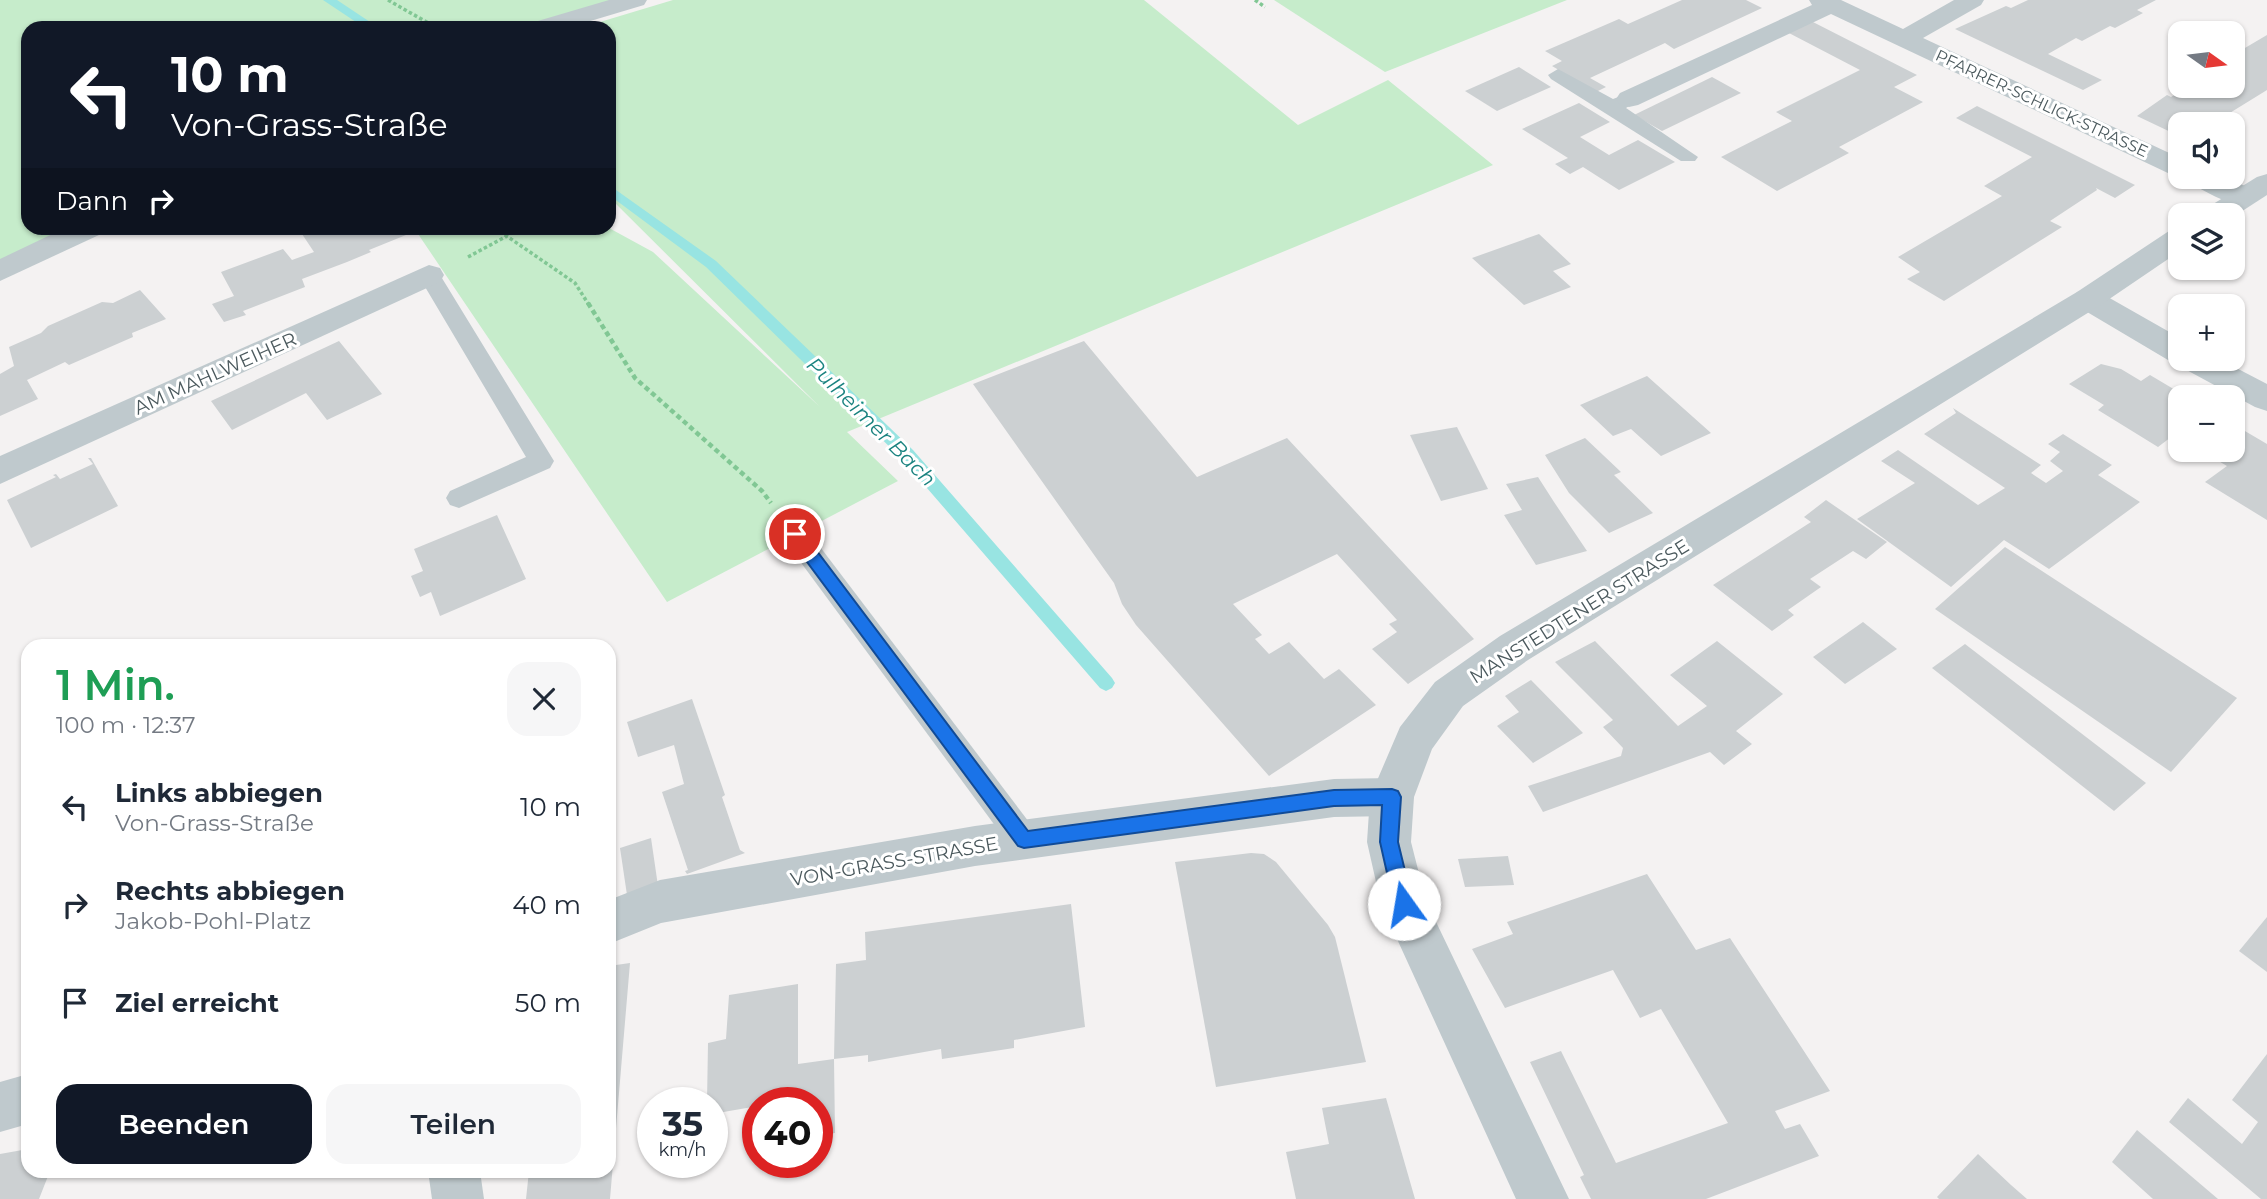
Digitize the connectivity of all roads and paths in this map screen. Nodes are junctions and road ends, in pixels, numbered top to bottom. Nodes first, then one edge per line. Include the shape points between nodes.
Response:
1 (388, 0) edge
2 (635, 0) edge
3 (1255, 0) edge
4 (1972, 0) edge
5 (1826, 3) edge
6 (1265, 7) dead end
7 (425, 21) edge
8 (564, 21) edge
9 (1903, 39) junction
10 (1558, 75) dead end
11 (1620, 103) junction
12 (1688, 157) dead end
13 (2168, 162) edge
14 (2255, 190) edge
15 (2234, 203) edge
16 (74, 235) edge
17 (505, 235) edge
18 (2168, 246) edge
19 (0, 271) edge
20 (429, 275) joint
21 (2088, 299) junction
22 (2168, 345) edge
23 (2215, 371) edge
24 (2267, 399) edge
25 (0, 471) edge
26 (459, 498) dead end
27 (795, 534) joint
28 (1392, 797) junction
29 (1024, 840) junction
30 (616, 919) edge
31 (21, 1101) edge
32 (0, 1107) edge
33 (455, 1178) edge
34 (458, 1199) edge
35 (1543, 1199) edge

1 - 7 path
2 - 8 street
3 - 6 path
4 - 9 street, PFARRER-SCHLICK-STRASSE
5 - 9 street, PFARRER-SCHLICK-STRASSE
5 - 11 street, PFARRER-SCHLICK-STRASSE
9 - 13 street, PFARRER-SCHLICK-STRASSE
10 - 11 lane
11 - 12 lane
14 - 15 street
16 - 19 street
17 - 27 path via 575,283 635,379 762,491
18 - 21 street, MANSTEDTENER STRASSE
20 - 25 street, AM MAHLWEIHER
20 - 26 lane via 541,461
21 - 22 street
21 - 28 street, MANSTEDTENER STRASSE via 1514,648 1449,694 1415,740
23 - 24 street
27 - 29 lane
28 - 29 street, VON-GRASS-STRASSE via 1334,798
28 - 35 street, MANSTEDTENER STRASSE via 1389,842 1404,904
29 - 30 street, VON-GRASS-STRASSE via 660,902
31 - 32 street
33 - 34 street

